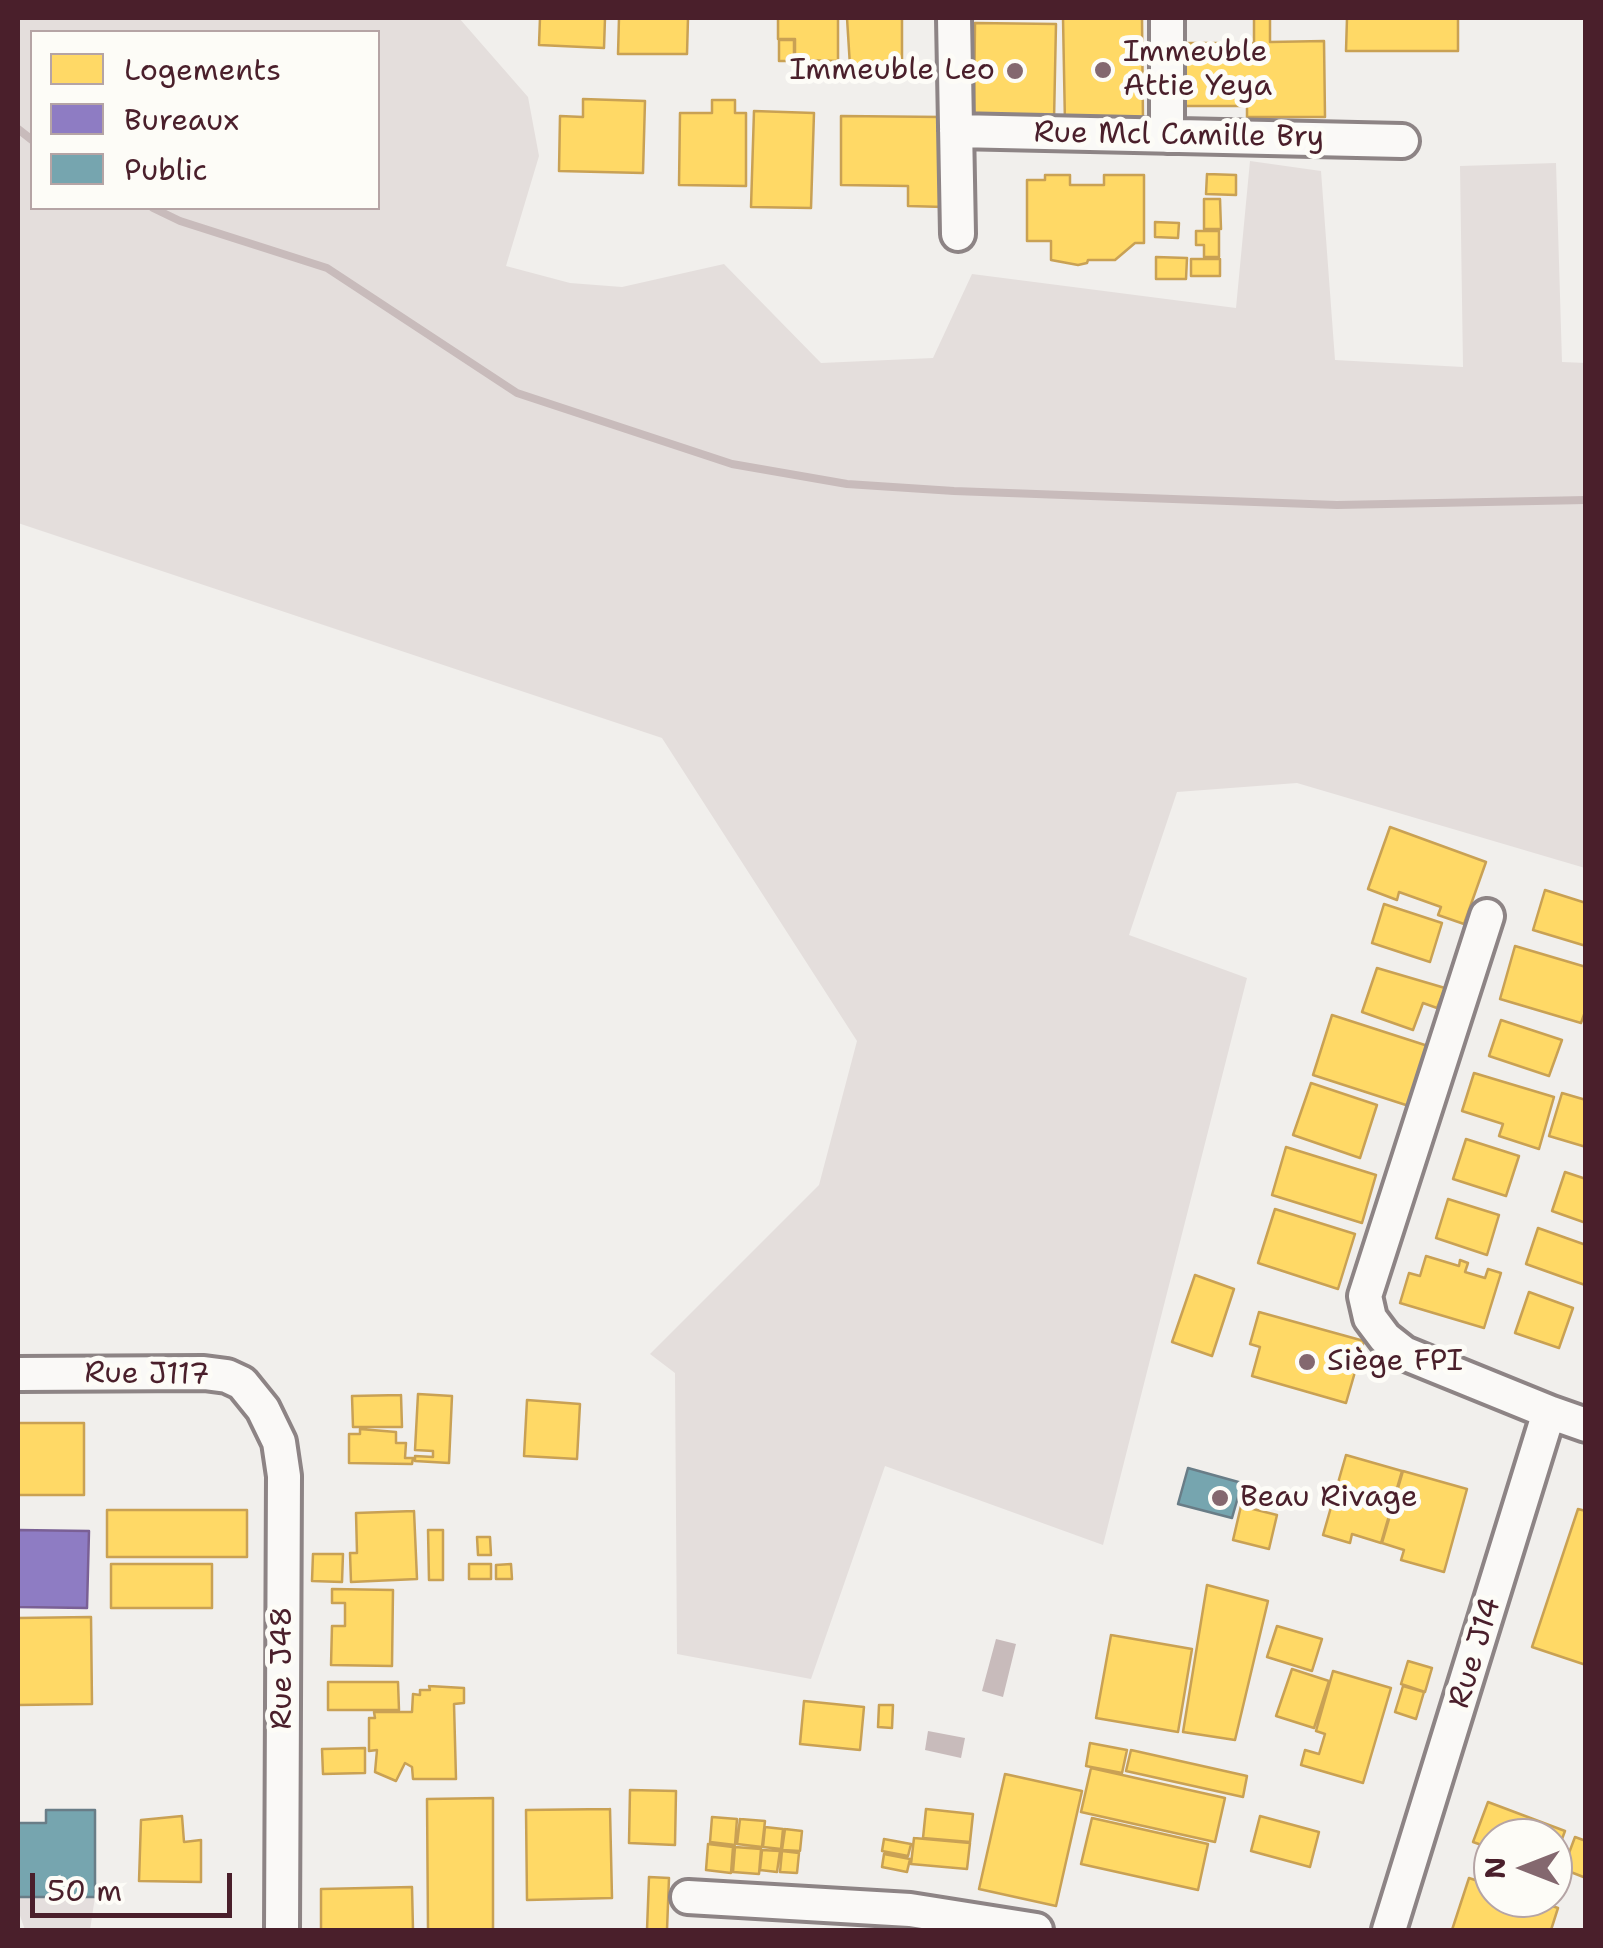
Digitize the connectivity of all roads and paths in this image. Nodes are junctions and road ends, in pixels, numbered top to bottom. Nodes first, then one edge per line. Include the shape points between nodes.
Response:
1 (954, 18) edge
2 (1167, 18) edge
3 (956, 131) junction
4 (1167, 136) junction
5 (1402, 140) dead end
6 (958, 234) dead end
7 (1487, 916) dead end
8 (18, 1374) edge
9 (263, 1409) joint
10 (1548, 1412) junction
11 (1584, 1418) edge
12 (688, 1897) dead end
13 (282, 1930) edge
14 (1036, 1930) edge
15 (1389, 1930) edge

1 - 3 street
2 - 4 street
3 - 4 street, Rue Mcl Camille Bry
3 - 6 street
4 - 5 street, Rue Mcl Camille Bry
7 - 10 street via 1365,1296 1370,1318 1404,1353
8 - 9 street, Rue J117 via 226,1376
9 - 13 street, Rue J48 via 279,1442 284,1476
10 - 11 street
10 - 15 street, Rue J14
12 - 14 street via 910,1910

